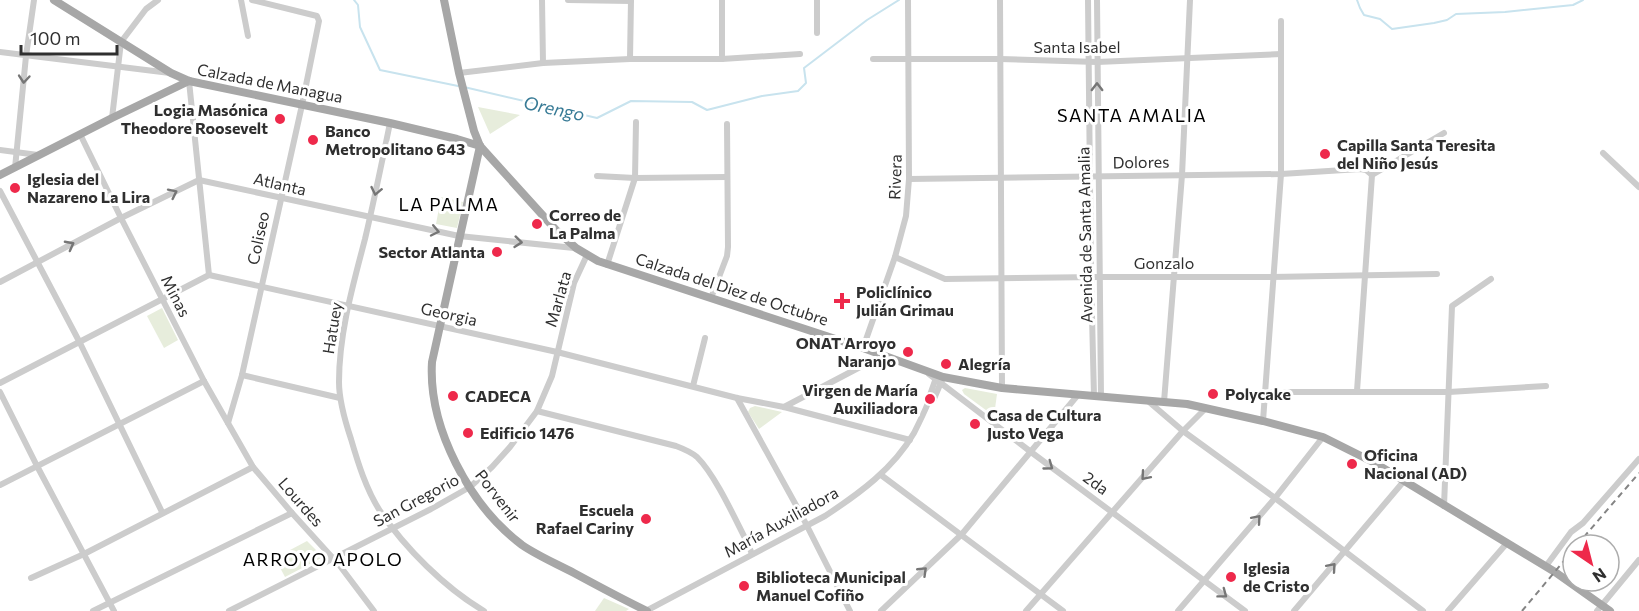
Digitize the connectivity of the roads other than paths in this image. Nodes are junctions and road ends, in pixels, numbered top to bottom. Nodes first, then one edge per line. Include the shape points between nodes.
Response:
1 (34, 0) edge
2 (54, 0) edge
3 (157, 0) edge
4 (241, 0) edge
5 (252, 0) edge
6 (444, 0) edge
7 (542, 0) edge
8 (568, 0) edge
9 (722, 0) edge
10 (817, 0) edge
11 (1190, 0) edge
12 (631, 1) edge
13 (908, 1) edge
14 (1000, 1) edge
15 (1088, 1) edge
16 (1097, 1) edge
17 (1281, 21) dead end
18 (817, 33) dead end
19 (248, 36) dead end
20 (121, 42) junction
21 (0, 52) edge
22 (800, 54) dead end
23 (1281, 54) junction
24 (26, 56) junction
25 (1188, 57) junction
26 (722, 58) junction
27 (630, 59) junction
28 (873, 59) dead end
29 (1000, 59) junction
30 (909, 60) junction
31 (1089, 61) junction
32 (1097, 62) junction
33 (543, 63) junction
34 (118, 67) junction
35 (171, 74) junction
36 (460, 76) junction
37 (189, 81) junction
38 (302, 105) junction
39 (112, 118) junction
40 (471, 121) junction
41 (636, 122) dead end
42 (390, 123) junction
43 (727, 124) dead end
44 (1444, 133) dead end
45 (80, 134) junction
46 (457, 139) junction
47 (480, 146) junction
48 (0, 150) edge
49 (17, 152) junction
50 (1603, 153) dead end
51 (39, 155) junction
52 (15, 168) junction
53 (1281, 174) junction
54 (0, 175) edge
55 (1182, 175) junction
56 (1372, 175) junction
57 (597, 176) dead end
58 (1001, 176) junction
59 (1090, 176) junction
60 (1098, 176) junction
61 (727, 177) junction
62 (635, 178) junction
63 (909, 179) junction
64 (199, 180) junction
65 (1639, 187) edge
66 (0, 191) edge
67 (281, 198) junction
68 (370, 217) junction
69 (121, 218) junction
70 (459, 236) junction
71 (576, 248) junction
72 (587, 255) junction
73 (895, 257) junction
74 (38, 262) junction
75 (607, 265) junction
76 (1437, 274) dead end
77 (209, 275) junction
78 (1366, 275) junction
79 (1173, 276) junction
80 (1090, 277) junction
81 (1098, 277) junction
82 (1272, 277) junction
83 (1001, 279) junction
84 (1491, 279) dead end
85 (0, 282) edge
86 (261, 286) junction
87 (711, 298) junction
88 (162, 299) junction
89 (348, 305) junction
90 (439, 325) junction
91 (705, 338) dead end
92 (80, 343) junction
93 (863, 348) junction
94 (557, 352) junction
95 (883, 355) junction
96 (242, 375) junction
97 (941, 380) junction
98 (204, 381) junction
99 (0, 384) edge
100 (693, 386) junction
101 (1546, 386) dead end
102 (1002, 388) junction
103 (1357, 391) junction
104 (0, 392) edge
105 (1266, 392) junction
106 (1449, 392) junction
107 (1077, 396) junction
108 (1097, 397) junction
109 (340, 398) junction
110 (737, 398) junction
111 (1148, 401) junction
112 (1164, 402) junction
113 (928, 403) junction
114 (784, 407) junction
115 (1206, 408) junction
116 (537, 411) junction
117 (1263, 421) junction
118 (118, 424) junction
119 (228, 424) junction
120 (1183, 431) junction
121 (1323, 438) junction
122 (909, 440) junction
123 (1031, 452) junction
124 (1639, 459) edge
125 (37, 466) junction
126 (254, 467) junction
127 (882, 475) junction
128 (1404, 481) junction
129 (0, 486) edge
130 (470, 487) junction
131 (1275, 498) junction
132 (1444, 506) junction
133 (162, 512) junction
134 (292, 513) junction
135 (1113, 513) junction
136 (806, 526) junction
137 (394, 528) junction
138 (962, 534) junction
139 (1507, 543) junction
140 (1346, 550) junction
141 (84, 554) junction
142 (752, 554) junction
143 (333, 559) junction
144 (1639, 560) edge
145 (1546, 566) junction
146 (31, 578) dead end
147 (1204, 580) junction
148 (1041, 594) junction
149 (110, 602) junction
150 (1599, 608) edge
151 (372, 610) edge
152 (93, 611) edge
153 (114, 611) edge
154 (230, 611) edge
155 (484, 611) edge
156 (646, 611) edge
157 (850, 611) edge
158 (881, 611) edge
159 (1026, 611) edge
160 (1063, 611) edge
161 (1178, 611) edge
162 (1245, 611) edge
163 (1294, 611) edge
164 (1424, 611) edge
165 (1448, 611) edge
166 (1610, 611) edge

1 - 24 street
2 - 20 main road
3 - 20 street
4 - 19 street
5 - 38 street, Coliseo via 317,16
6 - 36 main road
7 - 33 street
8 - 12 street
9 - 26 street
10 - 18 street
11 - 25 street
12 - 27 street
13 - 30 street, Rivera
14 - 29 street
15 - 31 street, Avenida de Santa Amalia
16 - 32 street, Avenida de Santa Amalia
17 - 23 street
20 - 34 street
20 - 35 main road
21 - 24 street
22 - 26 street
23 - 25 street, Santa Isabel
23 - 53 street
24 - 34 street
24 -> 49 street
25 - 32 street, Santa Isabel
25 - 55 street
26 - 27 street
27 - 33 street
28 - 30 street, Santa Isabel
29 - 30 street, Santa Isabel
29 - 31 street, Santa Isabel
29 - 58 street
30 - 63 street, Rivera
31 - 32 street, Santa Isabel
31 - 59 street, Avenida de Santa Amalia
60 -> 32 street, Avenida de Santa Amalia
33 - 36 street
34 - 35 street
34 - 39 street
35 - 37 main road
36 - 40 main road
37 - 38 main road, Calzada de Managua
37 - 39 main road, Calzada de Managua
37 - 64 street
38 - 42 main road, Calzada de Managua
38 - 67 street, Coliseo
39 - 45 main road, Calzada de Managua
40 - 46 main road via 469,133
40 - 47 main road
41 - 62 street
42 - 46 main road, Calzada de Managua
42 -> 68 street, Hatuey
43 - 61 street
44 - 56 street
45 - 51 main road, Calzada de Managua
45 - 69 street, Minas
46 - 47 main road, Calzada de Managua
47 - 70 main road, Porvenir
47 - 71 main road, Calzada del Diez de Octubre
48 - 49 street
49 - 51 street
49 - 52 street
50 - 65 street
51 - 52 main road, Calzada de Managua
52 - 54 main road, Calzada de Managua
53 - 55 street, Dolores
53 - 56 street, Dolores via 1360,169
53 - 82 street
55 - 60 street, Dolores
55 - 79 street
56 - 78 street
57 - 62 street
58 - 59 street, Dolores
58 - 63 street, Dolores
58 - 83 street
59 - 60 street, Dolores
59 - 80 street, Avenida de Santa Amalia
60 - 81 street, Avenida de Santa Amalia
61 - 62 street
61 - 87 street via 727,256
62 - 75 street
63 - 73 street, Rivera via 906,216
64 - 67 street, Atlanta
69 -> 64 street
64 - 77 street
66 - 74 street
67 - 68 street, Atlanta
67 - 86 street, Coliseo
68 -> 70 street, Atlanta
68 - 89 street, Hatuey
74 -> 69 street
69 - 88 street, Minas
70 -> 71 street, Atlanta
70 - 90 main road, Porvenir
71 - 72 main road, Calzada del Diez de Octubre
72 - 75 main road, Calzada del Diez de Octubre
72 - 94 street, Marlata via 574,283
73 - 83 street, Gonzalo via 945,279
73 - 93 street, Rivera
74 - 85 street
74 - 92 street
75 - 87 main road, Calzada del Diez de Octubre
76 - 78 street, Gonzalo
77 - 86 street, Georgia
77 - 88 street
78 - 82 street, Gonzalo
78 - 103 street
79 - 81 street, Gonzalo
79 - 82 street, Gonzalo
79 - 112 street
80 - 81 street, Gonzalo
80 - 83 street, Gonzalo
80 - 108 street, Avenida de Santa Amalia
81 - 108 street, Avenida de Santa Amalia
82 - 105 street
83 - 102 street
84 - 106 street via 1452,306
86 - 89 street, Georgia
86 - 96 street, Coliseo
87 - 93 main road, Calzada del Diez de Octubre
88 - 92 street
88 - 98 street, Minas
89 - 90 street, Georgia
89 - 109 street, Hatuey via 339,372
90 - 94 street, Georgia
90 - 130 main road, Porvenir via 431,374 437,414 448,447
91 - 100 street
92 - 99 street
92 - 118 street
93 - 95 main road, Calzada del Diez de Octubre
94 - 100 street, Georgia
94 - 116 street, San Gregorio
95 - 97 main road, Calzada del Diez de Octubre
95 - 114 street
96 - 109 street
96 - 119 street, Coliseo
97 - 102 main road, Calzada del Diez de Octubre
97 - 113 street, María Auxiliadora
97 - 113 street, María Auxiliadora via 933,402
97 - 123 street, 2da
98 - 118 street
98 - 119 street, Minas
100 - 110 street, Georgia
101 - 106 street
102 - 107 main road, Calzada del Diez de Octubre
103 - 105 street
103 - 106 street
104 - 125 street
105 - 117 street
106 - 132 street
107 - 108 main road, Calzada del Diez de Octubre
107 - 123 street
108 - 111 main road, Calzada del Diez de Octubre
109 - 137 street, Hatuey via 362,475
110 - 114 street, Georgia
110 - 136 street
111 - 112 main road, Calzada del Diez de Octubre
111 - 120 street
112 - 115 main road, Calzada del Diez de Octubre
113 - 122 street, María Auxiliadora
114 - 122 street, Georgia
115 - 117 main road, Calzada del Diez de Octubre
115 - 120 street
116 - 130 street, San Gregorio via 510,447
116 - 142 street via 676,446 693,454 716,484
117 - 121 main road, Calzada del Diez de Octubre
118 - 125 street
118 - 133 street
119 - 126 street, Minas
120 - 131 street
120 -> 135 street
121 - 128 main road, Calzada del Diez de Octubre
121 - 131 street
122 - 127 street, María Auxiliadora
123 -> 135 street, 2da
123 - 138 street
124 - 145 street via 1571,532
125 - 129 street
125 - 141 street
126 - 133 street
126 - 134 street, Lourdes
127 - 136 street, María Auxiliadora
127 - 138 street
128 - 132 main road, Calzada del Diez de Octubre
128 - 140 street
130 - 137 street, San Gregorio
130 - 156 main road, Porvenir via 501,527 524,546
131 - 140 street
147 -> 131 street
132 - 139 main road, Calzada del Diez de Octubre
133 - 141 street
134 - 143 street, Lourdes
134 - 149 street
135 - 147 street, 2da
135 - 148 street
136 - 142 street, María Auxiliadora
136 - 157 street
137 - 143 street, San Gregorio
137 - 155 street, Hatuey via 432,572
138 - 148 street
158 -> 138 street
139 - 145 main road, Calzada del Diez de Octubre
139 - 165 street
163 -> 140 street
140 - 164 street
141 - 146 street
141 - 149 street
142 - 156 street, María Auxiliadora
143 - 151 street, Lourdes
143 - 154 street, San Gregorio
144 - 150 street
145 - 150 main road, Calzada del Diez de Octubre
147 - 161 street
147 -> 162 street, 2da
148 - 159 street
148 - 160 street
149 - 152 street
149 - 153 street
150 - 166 main road, Calzada del Diez de Octubre

